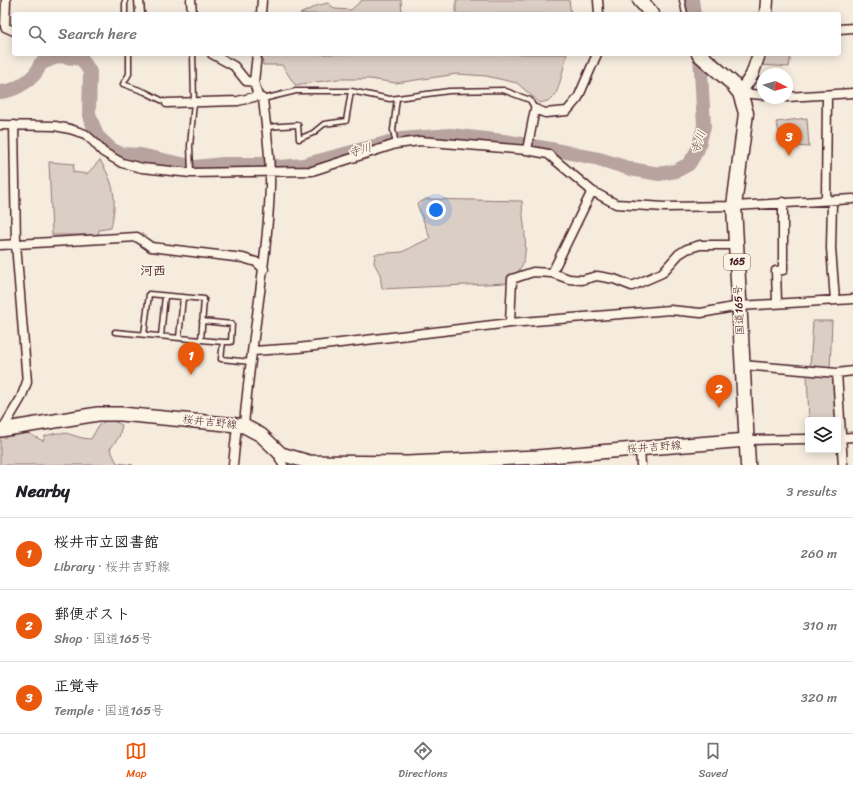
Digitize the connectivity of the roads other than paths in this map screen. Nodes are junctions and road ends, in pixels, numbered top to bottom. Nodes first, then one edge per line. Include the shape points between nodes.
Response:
1 (6, 0) edge
2 (125, 0) edge
3 (139, 0) edge
4 (191, 0) edge
5 (262, 0) edge
6 (598, 0) edge
7 (640, 0) edge
8 (682, 0) edge
9 (767, 0) edge
10 (125, 12) edge
11 (140, 12) edge
12 (192, 12) edge
13 (261, 12) edge
14 (599, 12) edge
15 (650, 12) edge
16 (685, 12) edge
17 (766, 12) edge
18 (853, 28) edge
19 (841, 29) edge
20 (12, 30) edge
21 (129, 56) edge
22 (194, 56) edge
23 (216, 56) edge
24 (257, 56) edge
25 (596, 56) edge
26 (701, 56) edge
27 (758, 56) edge
28 (254, 82) junction
29 (351, 91) junction
30 (740, 93) junction
31 (853, 93) edge
32 (757, 94) edge
33 (827, 95) junction
34 (793, 97) edge
35 (261, 98) junction
36 (397, 98) junction
37 (194, 102) junction
38 (167, 103) joint
39 (535, 109) junction
40 (14, 125) junction
41 (0, 126) edge
42 (266, 128) junction
43 (396, 143) junction
44 (528, 147) junction
45 (270, 170) junction
46 (191, 172) junction
47 (592, 191) junction
48 (853, 198) edge
49 (829, 200) junction
50 (783, 202) junction
51 (734, 206) junction
52 (16, 244) junction
53 (0, 245) edge
54 (736, 245) junction
55 (264, 269) junction
56 (552, 273) junction
57 (165, 296) junction
58 (183, 297) junction
59 (853, 299) edge
60 (835, 300) junction
61 (777, 303) junction
62 (739, 306) junction
63 (202, 321) junction
64 (510, 322) junction
65 (115, 332) dead end
66 (144, 335) junction
67 (161, 336) junction
68 (179, 338) junction
69 (201, 340) junction
70 (223, 342) junction
71 (253, 351) junction
72 (251, 362) junction
73 (742, 365) junction
74 (853, 371) edge
75 (837, 373) junction
76 (839, 417) edge
77 (240, 425) junction
78 (1, 430) edge
79 (853, 437) edge
80 (841, 438) edge
81 (805, 439) edge
82 (746, 440) junction
83 (841, 447) edge
84 (640, 448) junction
85 (282, 460) edge
86 (233, 465) edge
87 (641, 465) edge
88 (748, 465) edge
89 (843, 465) edge

1 - 20 street via 5,27
2 - 10 lane
3 - 11 street
4 - 12 street
5 - 13 street
6 - 14 street
7 - 15 highway
8 - 16 lane
9 - 17 main road
18 - 19 street
21 - 38 lane via 129,74 123,84
22 - 37 lane
23 - 28 street via 234,66 246,81
24 - 28 street
25 - 39 street via 578,98 568,111 546,113
26 - 30 highway, 国道165号 / 165
27 - 30 main road via 752,75
28 - 35 street
29 - 35 lane via 296,91
29 - 36 lane
29 - 42 lane via 346,121 324,124 313,133 299,139 298,125
30 - 32 street
30 - 51 highway, 国道165号 / 165 via 746,123
31 - 33 street
33 - 34 street
33 - 49 street
35 - 37 street
35 - 42 street
36 - 39 lane via 449,91 503,90 530,100
36 - 43 lane via 393,130
37 - 38 street
37 - 46 lane via 190,146
39 - 44 street
40 - 41 street
40 - 46 street via 70,129 85,134 103,152 122,163 142,168
40 - 52 street
42 - 45 street
43 - 44 street via 420,141
43 - 45 street via 312,171
44 - 47 street via 548,154
45 - 46 street
45 - 55 street
47 - 51 street via 616,204 666,207
47 - 56 street
48 - 49 street
49 - 50 street
49 - 60 street
50 - 51 street
50 - 61 street via 783,270 776,270
51 - 54 highway, 国道165号 / 165
52 - 53 street
52 - 55 street via 137,237 151,247 243,258 256,262
52 - 78 street via 28,382
54 - 56 street via 700,245 688,249 679,254 662,273 632,286 597,276 582,280
54 - 62 highway, 国道165号 / 165
55 - 71 street
56 - 64 street via 533,272 512,279
57 - 58 lane
57 - 66 lane via 149,294
57 - 67 lane
58 - 63 lane via 204,299
58 - 68 lane
59 - 60 street
60 - 61 street
61 - 62 street
62 - 64 street via 701,312 670,310
62 - 73 highway, 国道165号 / 165
63 - 69 lane
63 - 70 lane via 232,324 231,342
64 - 71 street via 298,348
65 - 66 lane
66 - 67 lane
67 - 68 lane
68 - 69 lane
69 - 70 lane
70 - 72 lane via 221,359
71 - 72 street
72 - 77 street
73 - 75 street
73 - 82 highway, 国道165号 / 165
74 - 75 street
75 - 76 street
77 - 78 main road, 桜井吉野線 via 98,414
77 - 85 main road, 桜井吉野線 via 261,435
77 - 86 street
79 - 80 street
81 - 82 street
82 - 84 main road, 桜井吉野線
82 - 88 highway, 国道165号 / 165
83 - 89 street
84 - 85 main road, 桜井吉野線 via 537,457 408,462
84 - 87 street

